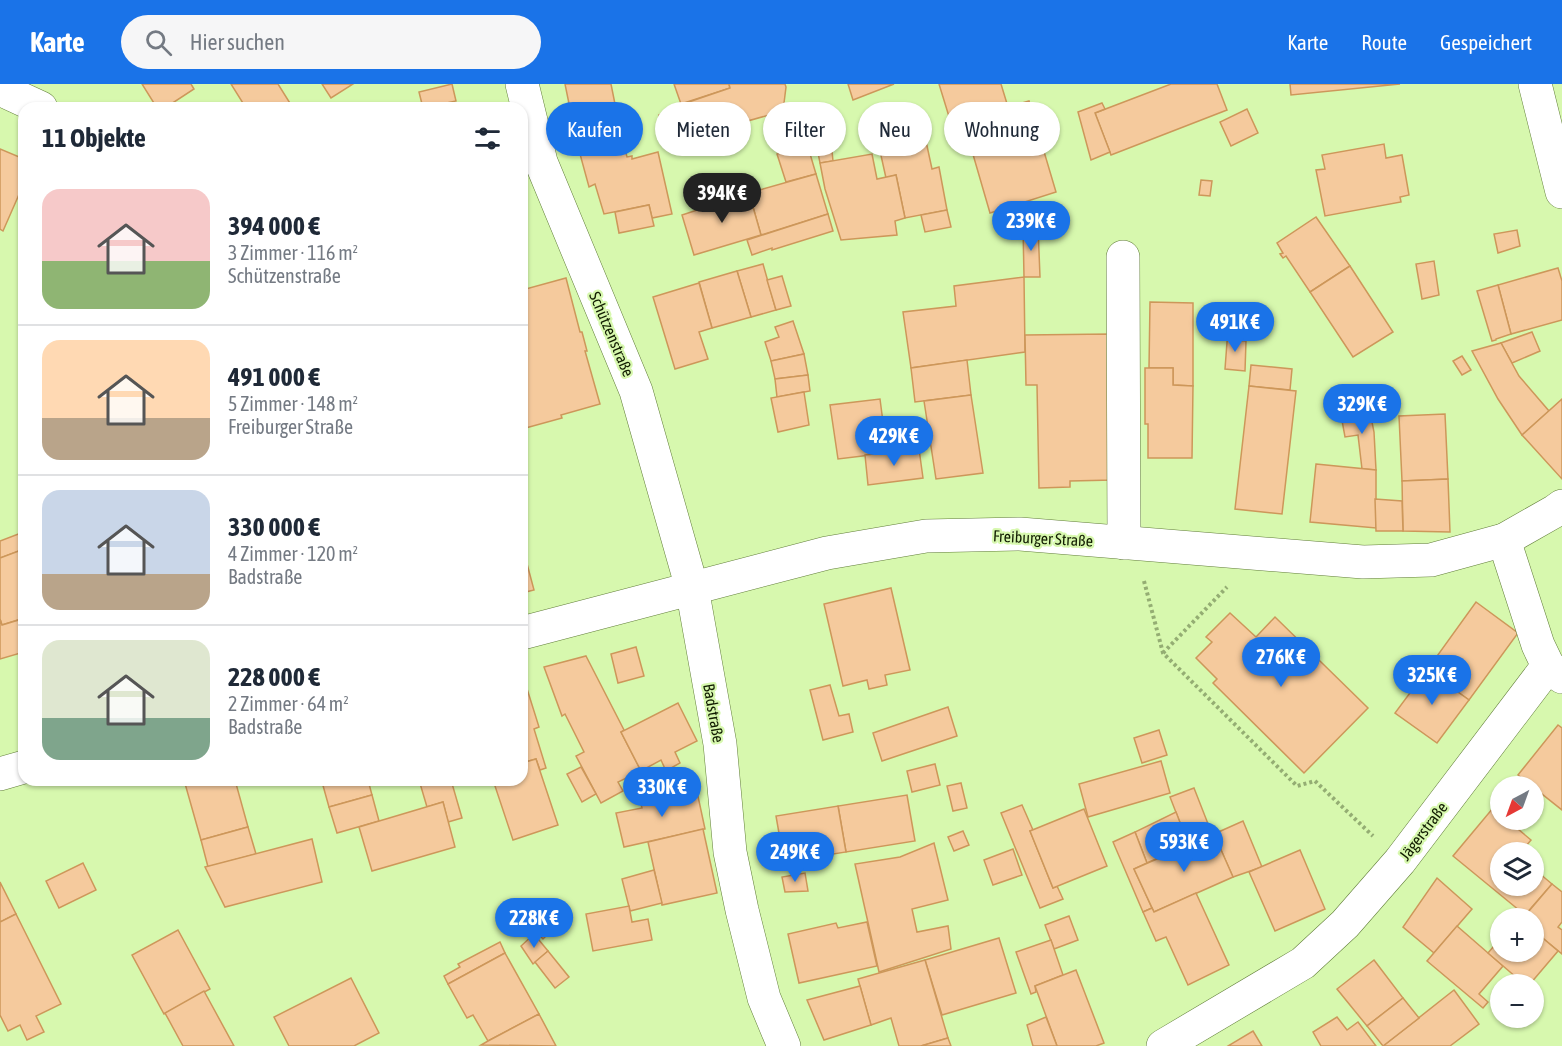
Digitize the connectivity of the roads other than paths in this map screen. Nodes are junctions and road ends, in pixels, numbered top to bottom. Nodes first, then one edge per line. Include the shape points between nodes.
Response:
1 (522, 84) edge
2 (1535, 84) edge
3 (0, 89) edge
4 (28, 102) edge
5 (524, 102) edge
6 (528, 131) edge
7 (532, 162) edge
8 (1562, 192) edge
9 (1123, 257) dead end
10 (1562, 506) edge
11 (1504, 540) junction
12 (1124, 543) junction
13 (692, 588) junction
14 (528, 631) edge
15 (1555, 672) edge
16 (18, 769) edge
17 (0, 774) edge
18 (784, 1046) edge
19 (1163, 1046) edge

1 - 5 street, Schützenstraße
2 - 8 street
3 - 4 street
6 - 7 street, Schützenstraße
7 - 13 street, Schützenstraße via 636,391
9 - 12 street
10 - 11 street, Freiburger Straße
11 - 12 street, Freiburger Straße via 1431,560 1363,562
11 - 15 street, Jägerstraße via 1538,645
12 - 13 street, Freiburger Straße via 1020,534 926,536 827,553
13 - 14 street, Freiburger Straße
13 - 18 street, Badstraße via 720,744 730,852 739,899 764,998
15 - 19 street, Jägerstraße via 1345,924 1303,963
16 - 17 street

